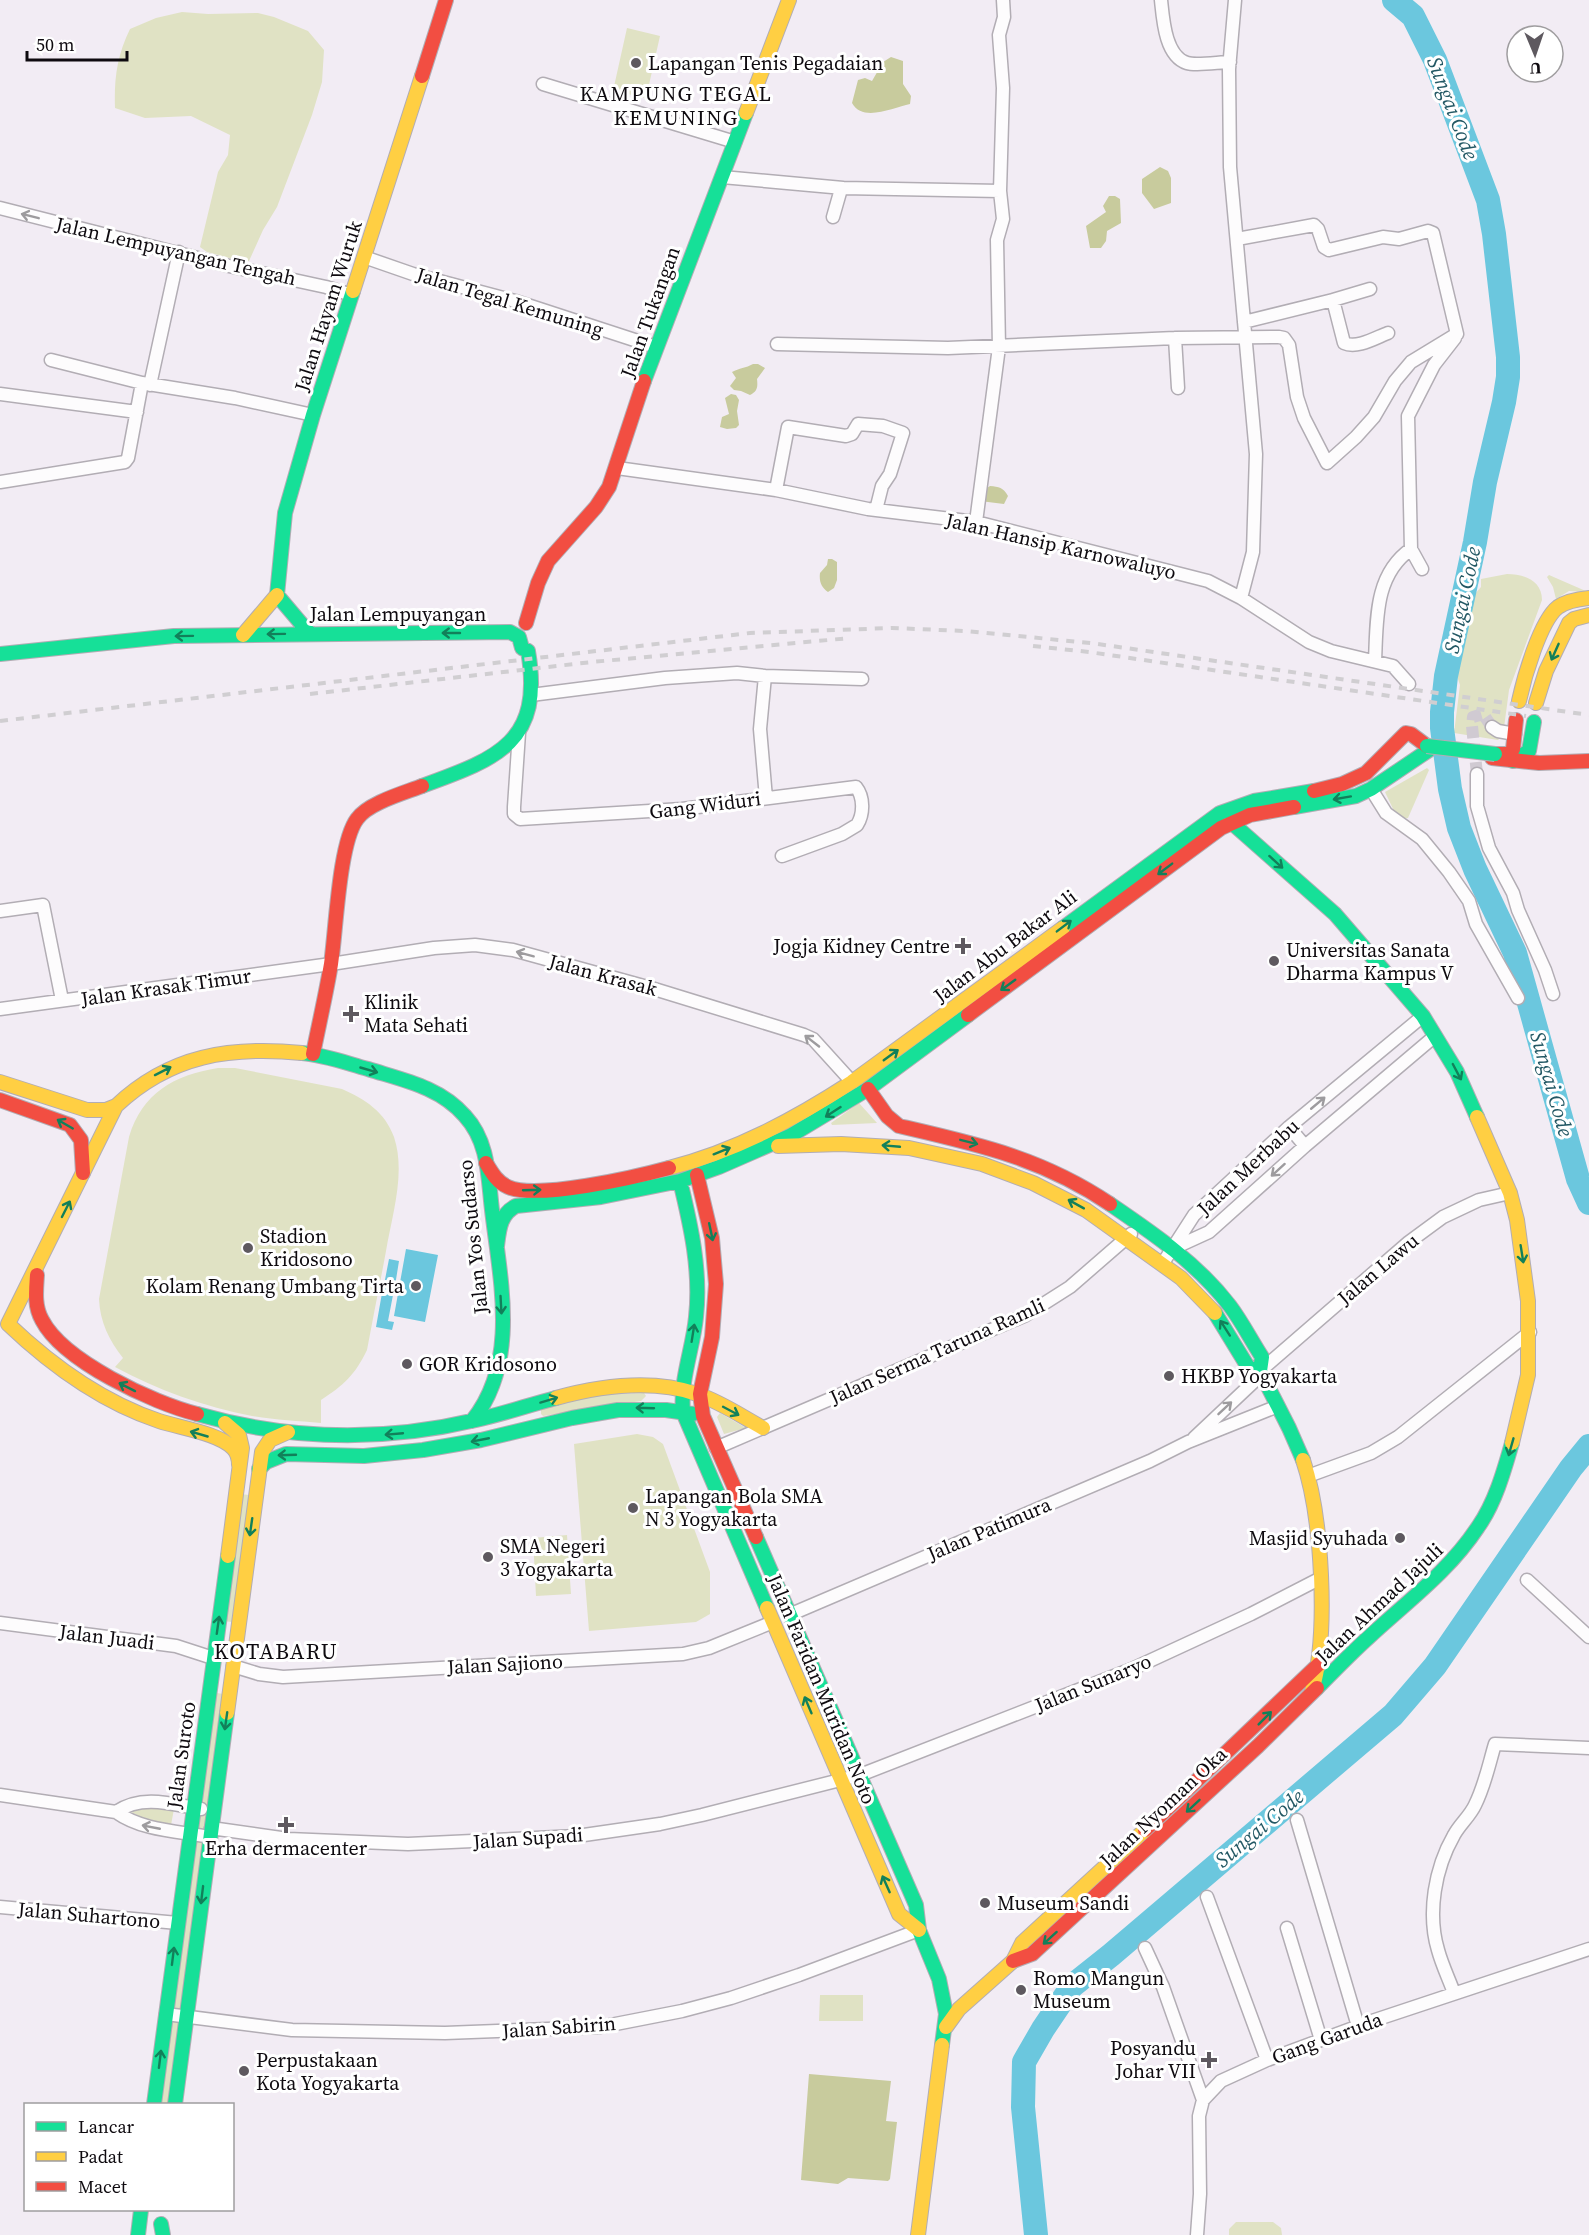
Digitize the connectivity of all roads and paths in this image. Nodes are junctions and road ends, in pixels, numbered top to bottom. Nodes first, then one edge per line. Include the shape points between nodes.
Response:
1 (446, 0) edge
2 (789, 0) edge
3 (1003, 0) edge
4 (1161, 0) edge
5 (1235, 0) edge
6 (1230, 62) junction
7 (543, 84) dead end
8 (735, 142) junction
9 (722, 177) junction
10 (843, 188) junction
11 (1000, 191) junction
12 (0, 208) edge
13 (832, 217) dead end
14 (1237, 239) junction
15 (179, 252) junction
16 (364, 257) junction
17 (1370, 289) dead end
18 (352, 295) junction
19 (1333, 300) junction
20 (1244, 322) junction
21 (1388, 333) dead end
22 (1457, 334) junction
23 (1246, 337) junction
24 (1175, 338) junction
25 (777, 344) dead end
26 (656, 347) junction
27 (999, 347) junction
28 (51, 360) dead end
29 (146, 384) junction
30 (1178, 388) dead end
31 (0, 394) edge
32 (137, 412) junction
33 (313, 415) junction
34 (617, 468) junction
35 (0, 482) edge
36 (776, 490) junction
37 (876, 510) junction
38 (976, 522) junction
39 (1411, 549) junction
40 (1422, 569) dead end
41 (277, 595) junction
42 (1241, 598) junction
43 (1589, 598) edge
44 (1589, 615) edge
45 (300, 622) junction
46 (526, 623) junction
47 (310, 634) junction
48 (243, 635) junction
49 (528, 651) junction
50 (0, 654) edge
51 (1375, 661) junction
52 (765, 676) junction
53 (862, 679) dead end
54 (1409, 684) dead end
55 (531, 695) junction
56 (1519, 701) dead end
57 (1536, 703) dead end
58 (1534, 722) dead end
59 (1492, 727) tunnel mouth
60 (1516, 727) joint
61 (519, 732) junction
62 (1428, 748) junction
63 (1493, 756) junction
64 (1513, 761) junction
65 (1589, 761) edge
66 (1477, 774) tunnel mouth
67 (1371, 789) junction
68 (766, 798) junction
69 (1232, 823) junction
70 (782, 856) dead end
71 (0, 911) edge
72 (331, 964) junction
73 (1553, 994) dead end
74 (1518, 998) dead end
75 (62, 1000) junction
76 (0, 1009) edge
77 (1423, 1016) junction
78 (1435, 1036) junction
79 (313, 1054) junction
80 (0, 1082) edge
81 (852, 1082) junction
82 (868, 1089) junction
83 (0, 1100) edge
84 (116, 1106) junction
85 (1289, 1127) junction
86 (1305, 1146) junction
87 (767, 1147) junction
88 (486, 1163) junction
89 (84, 1175) junction
90 (697, 1175) junction
91 (680, 1181) junction
92 (1510, 1193) junction
93 (1139, 1225) junction
94 (1127, 1238) junction
95 (497, 1246) junction
96 (1174, 1248) junction
97 (40, 1262) junction
98 (1163, 1263) junction
99 (716, 1284) junction
100 (698, 1285) junction
101 (4, 1324) edge
102 (1530, 1332) junction
103 (1261, 1373) junction
104 (682, 1390) junction
105 (700, 1394) junction
106 (1278, 1406) junction
107 (683, 1412) junction
108 (703, 1416) junction
109 (472, 1420) junction
110 (221, 1421) junction
111 (763, 1428) junction
112 (288, 1432) junction
113 (364, 1436) junction
114 (1188, 1442) junction
115 (716, 1448) junction
116 (700, 1455) junction
117 (366, 1456) junction
118 (240, 1467) junction
119 (259, 1469) junction
120 (1308, 1476) junction
121 (1319, 1579) junction
122 (1527, 1580) dead end
123 (789, 1615) junction
124 (773, 1622) junction
125 (0, 1623) edge
126 (1589, 1637) edge
127 (213, 1658) junction
128 (1319, 1664) junction
129 (233, 1666) junction
130 (1311, 1693) junction
131 (1248, 1735) junction
132 (1258, 1746) junction
133 (1589, 1748) edge
134 (1209, 1771) junction
135 (860, 1775) junction
136 (839, 1779) junction
137 (1219, 1782) junction
138 (0, 1795) edge
139 (194, 1808) junction
140 (213, 1810) junction
141 (116, 1812) junction
142 (1297, 1820) dead end
143 (1146, 1831) junction
144 (210, 1832) junction
145 (190, 1833) junction
146 (1155, 1842) junction
147 (1123, 1852) junction
148 (1132, 1864) junction
149 (1207, 1897) dead end
150 (0, 1906) edge
151 (178, 1923) junction
152 (1287, 1928) dead end
153 (919, 1930) junction
154 (1145, 1948) dead end
155 (1589, 1949) edge
156 (1013, 1960) junction
157 (1454, 1993) junction
158 (166, 2014) junction
159 (186, 2016) junction
160 (946, 2026) junction
161 (1358, 2026) junction
162 (1321, 2040) junction
163 (1267, 2060) junction
164 (1203, 2100) junction
165 (154, 2103) edge
166 (175, 2103) edge
167 (141, 2211) edge
168 (162, 2211) edge
169 (161, 2232) edge
170 (138, 2235) edge
171 (918, 2235) edge
172 (1197, 2235) edge

1 - 16 street, Jalan Hayam Wuruk
2 - 8 street, Jalan Tukangan
3 - 11 street via 999,35 1003,88
4 - 6 street via 1174,54 1188,64
5 - 6 street
6 - 14 street via 1230,167
7 - 8 street
8 - 9 street, Jalan Tukangan
9 - 10 street
9 - 26 street, Jalan Tukangan
10 - 11 street
10 - 13 street
11 - 27 street via 1003,219 997,240
15 -> 12 street, Jalan Lempuyangan Tengah
14 - 20 street
14 - 22 street via 1314,225 1329,250 1383,237 1399,239 1433,233
15 - 18 street, Jalan Lempuyangan Tengah
15 - 29 street
16 - 18 street, Jalan Hayam Wuruk
16 - 26 street, Jalan Tegal Kemuning
17 - 19 street
18 - 33 street, Jalan Hayam Wuruk
19 - 20 street
19 - 21 street via 1344,343 1360,344
20 - 23 street
22 - 23 street via 1411,362 1374,417 1327,463 1297,397 1287,341 1279,337
22 - 39 street via 1434,365 1408,416
23 - 24 street
23 - 42 street via 1256,454 1255,522 1253,552
24 - 27 street
24 - 30 street
25 - 27 street
26 - 34 street, Jalan Tukangan
27 - 38 street
28 - 29 street
29 - 32 street
29 - 33 street
31 - 32 street
32 - 35 street via 128,458 122,464
33 - 41 street, Jalan Hayam Wuruk via 285,513
34 - 36 street, Jalan Hansip Karnowaluyo
34 - 46 street, Jalan Tukangan via 605,495 549,560
36 - 37 street, Jalan Hansip Karnowaluyo
36 - 37 street via 788,427 846,436 858,424 883,426 903,433
37 - 38 street, Jalan Hansip Karnowaluyo
38 - 42 street, Jalan Hansip Karnowaluyo via 1208,581
39 - 40 street
39 - 51 street via 1391,569 1382,589
41 - 45 street
41 - 48 street
42 - 51 street, Jalan Hansip Karnowaluyo via 1310,642
43 - 56 street via 1565,603 1551,615
44 -> 57 street via 1569,623
45 - 46 street, Jalan Lempuyangan
45 - 47 street
46 - 49 street via 533,646
47 -> 48 street, Jalan Lempuyangan
49 -> 47 street, Jalan Lempuyangan via 522,648 519,637 510,632
48 -> 50 street, Jalan Lempuyangan via 174,636
49 - 55 street
51 - 54 street, Jalan Hansip Karnowaluyo via 1393,666
52 - 53 street
52 - 55 street via 737,673 665,678
52 - 68 street via 760,729
55 - 61 street
58 - 64 street via 1529,751
59 - 60 street via 1498,731
60 - 63 street via 1510,754
61 - 68 street, Gang Widuri via 514,814 520,819 671,810
61 - 72 street via 491,760 380,803 355,821 343,866
62 - 63 street, bridge
62 - 67 street, Jalan Abu Bakar Ali
81 -> 62 street, Jalan Abu Bakar Ali via 1220,813 1252,800 1329,788 1360,777 1406,733
63 - 64 street
64 - 65 street
66 - 73 street via 1477,806 1489,848 1513,893
67 -> 69 street, Jalan Abu Bakar Ali via 1356,796 1261,813
67 - 74 street via 1386,813 1422,839 1449,872 1469,901 1476,924
68 - 70 street, Gang Widuri via 852,786 859,790 862,814 857,825
69 -> 77 street, Jalan Ahmad Jajuli via 1335,914
69 -> 82 street, Jalan Abu Bakar Ali
71 - 75 street via 43,905
72 - 75 street, Jalan Krasak Timur
72 - 79 street
81 -> 72 street, Jalan Krasak via 813,1039 804,1035 504,948 444,947
75 - 76 street, Jalan Krasak Timur
77 - 78 street, Jalan Ahmad Jajuli
85 -> 77 street, Jalan Merbabu
78 - 86 street, Jalan Merbabu
78 -> 92 street, Jalan Ahmad Jajuli via 1458,1072
84 -> 79 street, Jalan Yos Sudarso via 145,1081 189,1060 242,1052
79 -> 88 street, Jalan Yos Sudarso via 402,1079 444,1097 472,1124
80 - 84 street via 87,1110
88 -> 81 street, Jalan Abu Bakar Ali via 498,1182 522,1191 599,1184 655,1173 701,1160 766,1132
82 -> 87 street, Jalan Abu Bakar Ali
82 -> 93 street, Jalan Nyoman Oka via 899,1126 971,1142 1030,1162 1082,1186
89 -> 83 street via 82,1146 75,1129 63,1121
84 - 89 street, Jalan Yos Sudarso
85 - 86 street
85 - 96 street, Jalan Merbabu via 1194,1215
86 -> 96 street, Jalan Merbabu via 1209,1232
87 - 90 street, Jalan Abu Bakar Ali
94 -> 87 street, Jalan Nyoman Oka via 1086,1210 1033,1183 960,1159 879,1145
88 - 95 street, Jalan Yos Sudarso
97 -> 89 street, Jalan Yos Sudarso
90 - 91 street, Jalan Abu Bakar Ali
90 -> 99 street, Jalan Faridan Muridan Noto via 712,1238
91 - 95 street, Jalan Abu Bakar Ali via 601,1197 516,1206 502,1218
91 - 100 street, Jalan Faridan Muridan Noto via 694,1242
92 -> 102 street, Jalan Ahmad Jajuli via 1524,1264
92 - 103 street, Jalan Lawu via 1479,1200 1443,1217 1409,1242
93 - 94 street, Jalan Serma Taruna Ramli
93 - 96 street, Jalan Nyoman Oka
94 - 98 street, Jalan Nyoman Oka
94 - 111 street, Jalan Serma Taruna Ramli via 1070,1287 1026,1315
95 -> 109 street, Jalan Yos Sudarso via 501,1353 489,1398
96 - 98 street
96 - 103 street, Jalan Nyoman Oka via 1230,1306 1262,1357
97 - 101 street, Jalan Yos Sudarso
110 -> 97 street via 135,1391 56,1341 44,1326 36,1304
103 -> 98 street, Jalan Nyoman Oka via 1248,1367 1210,1307
99 - 100 street
99 - 105 street, Jalan Faridan Muridan Noto via 712,1337
104 -> 100 street, Jalan Faridan Muridan Noto via 695,1325
118 -> 101 street, Jalan Yos Sudarso via 238,1454 230,1445 115,1403
102 - 120 street via 1398,1437 1371,1453
102 -> 130 street, Jalan Ahmad Jajuli via 1528,1375 1519,1419 1508,1458 1480,1525 1436,1579
103 - 106 street, Jalan Nyoman Oka
114 -> 103 street, Jalan Patimura
104 - 105 street
104 - 107 street, Jalan Faridan Muridan Noto
109 -> 104 street via 577,1392 636,1387
105 - 108 street, Jalan Faridan Muridan Noto
105 -> 111 street
106 - 114 street, Jalan Patimura
106 - 120 street, Jalan Nyoman Oka
107 - 108 street
107 - 116 street, Jalan Faridan Muridan Noto
107 -> 117 street via 612,1409 454,1445
108 - 115 street, Jalan Faridan Muridan Noto
109 -> 113 street
110 - 112 street
110 - 118 street, Jalan Suroto via 241,1439
111 - 115 street, Jalan Serma Taruna Ramli
112 - 113 street
112 - 119 street, Jalan Suroto via 267,1443
113 - 117 street
114 - 123 street, Jalan Patimura
115 - 116 street
115 - 123 street, Jalan Faridan Muridan Noto
116 - 124 street, Jalan Faridan Muridan Noto
117 -> 119 street via 283,1454 268,1459
127 -> 118 street, Jalan Suroto
119 -> 129 street, Jalan Suroto
120 - 121 street, Jalan Nyoman Oka
121 - 128 street, Jalan Nyoman Oka
121 - 135 street, Jalan Sunaryo via 1132,1669
122 - 126 street
123 - 124 street
123 - 135 street, Jalan Faridan Muridan Noto
124 - 129 street, Jalan Sajiono via 709,1648 683,1654 283,1677
136 -> 124 street, Jalan Faridan Muridan Noto
125 - 127 street, Jalan Juadi via 176,1646
127 - 129 street
127 - 139 street, Jalan Suroto
128 - 130 street, Jalan Nyoman Oka
131 -> 128 street, Jalan Nyoman Oka
129 -> 140 street, Jalan Suroto
130 - 132 street, Jalan Nyoman Oka
131 - 132 street
131 - 134 street, Jalan Nyoman Oka
132 - 137 street, Jalan Nyoman Oka
133 - 157 street via 1495,1744 1474,1807 1454,1834 1441,1862 1435,1893 1438,1950
134 - 137 street
134 - 143 street, Jalan Nyoman Oka
135 - 136 street, Jalan Sunaryo
135 - 153 street, Jalan Faridan Muridan Noto via 916,1905
136 - 144 street, Jalan Supadi via 675,1821 548,1838 408,1844
153 -> 136 street, Jalan Faridan Muridan Noto via 899,1914
137 -> 146 street, Jalan Nyoman Oka
138 - 141 street
139 - 140 street
139 - 141 street via 143,1801
139 - 145 street, Jalan Suroto
140 - 144 street, Jalan Suroto
145 -> 141 street, Jalan Supadi via 145,1826
142 - 161 street
143 - 146 street
143 - 147 street, Jalan Nyoman Oka
144 - 145 street, Jalan Supadi
144 -> 159 street, Jalan Suroto
145 - 151 street, Jalan Suroto
146 - 148 street, Jalan Nyoman Oka
147 - 148 street
147 - 156 street, Jalan Nyoman Oka via 1022,1943
148 -> 156 street, Jalan Nyoman Oka via 1032,1954
149 - 163 street
150 - 151 street, Jalan Suhartono
158 -> 151 street, Jalan Suroto
152 - 162 street
153 - 159 street, Jalan Sabirin via 731,1998 600,2027 445,2033 292,2030
153 - 160 street, Jalan Faridan Muridan Noto via 942,1990
154 - 164 street
155 - 157 street, Gang Garuda
156 - 160 street, Jalan Nyoman Oka
157 - 161 street, Gang Garuda
158 - 159 street, Jalan Sabirin
165 -> 158 street, Jalan Suroto
159 - 166 street, Jalan Suroto
160 - 171 street, Jalan Faridan Muridan Noto
161 - 162 street, Gang Garuda
162 - 163 street, Gang Garuda
163 - 164 street, Gang Garuda via 1221,2081
164 - 172 street via 1199,2116
167 - 170 street
168 - 169 street

